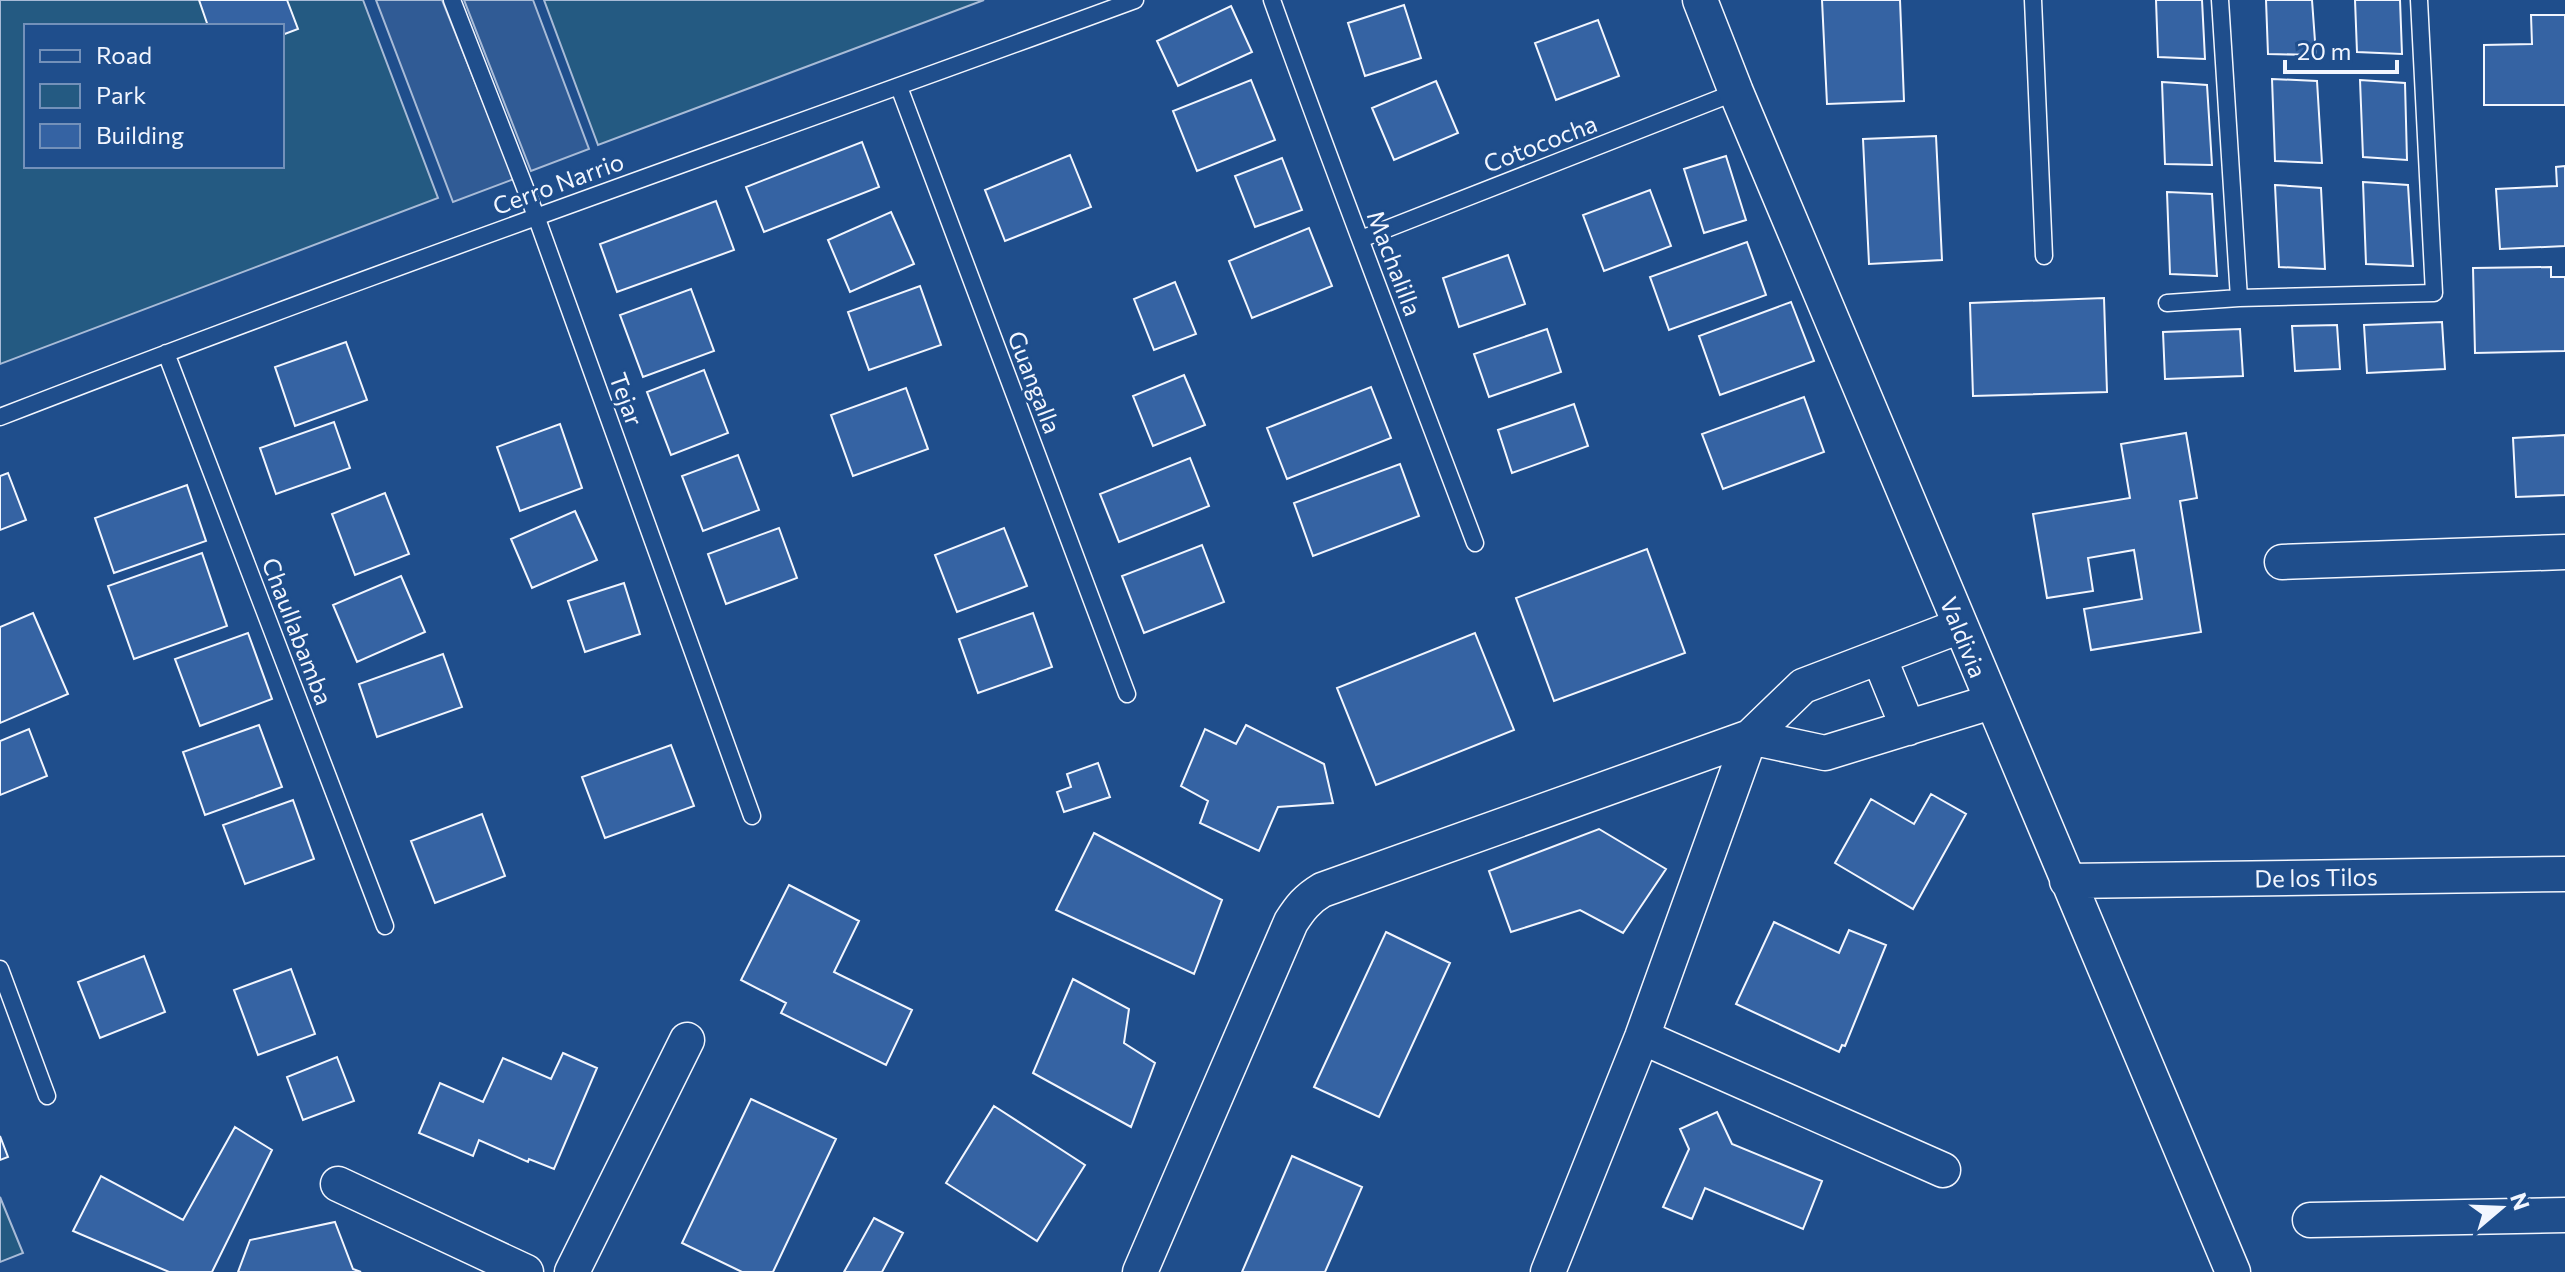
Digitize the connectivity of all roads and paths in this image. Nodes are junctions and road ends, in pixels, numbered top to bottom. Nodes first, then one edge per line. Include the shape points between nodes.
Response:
1 (452, 0) edge
2 (1135, 0) edge
3 (1272, 0) edge
4 (1700, 0) edge
5 (2033, 0) edge
6 (2220, 0) edge
7 (2419, 0) edge
8 (899, 87) junction
9 (1736, 92) junction
10 (536, 216) junction
11 (1361, 239) junction
12 (2044, 256) dead end
13 (2239, 298) junction
14 (2167, 303) dead end
15 (166, 353) junction
16 (0, 417) edge
17 (1475, 543) dead end
18 (2565, 552) edge
19 (2282, 562) dead end
20 (1960, 626) junction
21 (1879, 657) junction
22 (1127, 694) dead end
23 (1991, 702) junction
24 (1908, 728) junction
25 (1750, 737) junction
26 (752, 816) dead end
27 (2565, 874) edge
28 (2067, 881) junction
29 (385, 926) dead end
30 (0, 969) edge
31 (1642, 1037) junction
32 (687, 1040) dead end
33 (47, 1096) dead end
34 (1943, 1170) dead end
35 (338, 1184) dead end
36 (2565, 1215) edge
37 (2310, 1220) dead end
38 (526, 1272) edge
39 (572, 1272) edge
40 (1140, 1272) edge
41 (1548, 1272) edge
42 (2233, 1272) edge

1 - 10 lane, Tejar
2 - 8 lane, Cerro Narrio
3 - 11 lane, Machalilla
4 - 9 street, Valdivia
5 - 12 lane
6 - 13 lane
7 - 13 lane via 2434,293
8 - 10 lane, Cerro Narrio
8 - 22 lane, Guangalla
9 - 11 lane, Cotococha
9 - 20 street, Valdivia
10 - 15 lane, Cerro Narrio
10 - 26 lane, Tejar
11 - 17 lane, Machalilla
13 - 14 lane
15 - 16 lane, Cerro Narrio
15 - 29 lane, Chaullabamba
18 - 19 street
20 - 21 street
20 - 23 street, Valdivia
21 - 24 street
21 - 25 street via 1803,686
23 - 24 street
23 - 28 street, Valdivia
24 - 25 street via 1825,753
25 - 31 street
25 - 40 street via 1322,890 1303,903
27 - 28 street, De los Tilos
28 - 42 street, Valdivia
30 - 33 lane
31 - 34 street
31 - 41 street
32 - 39 street
35 - 38 street
36 - 37 street

